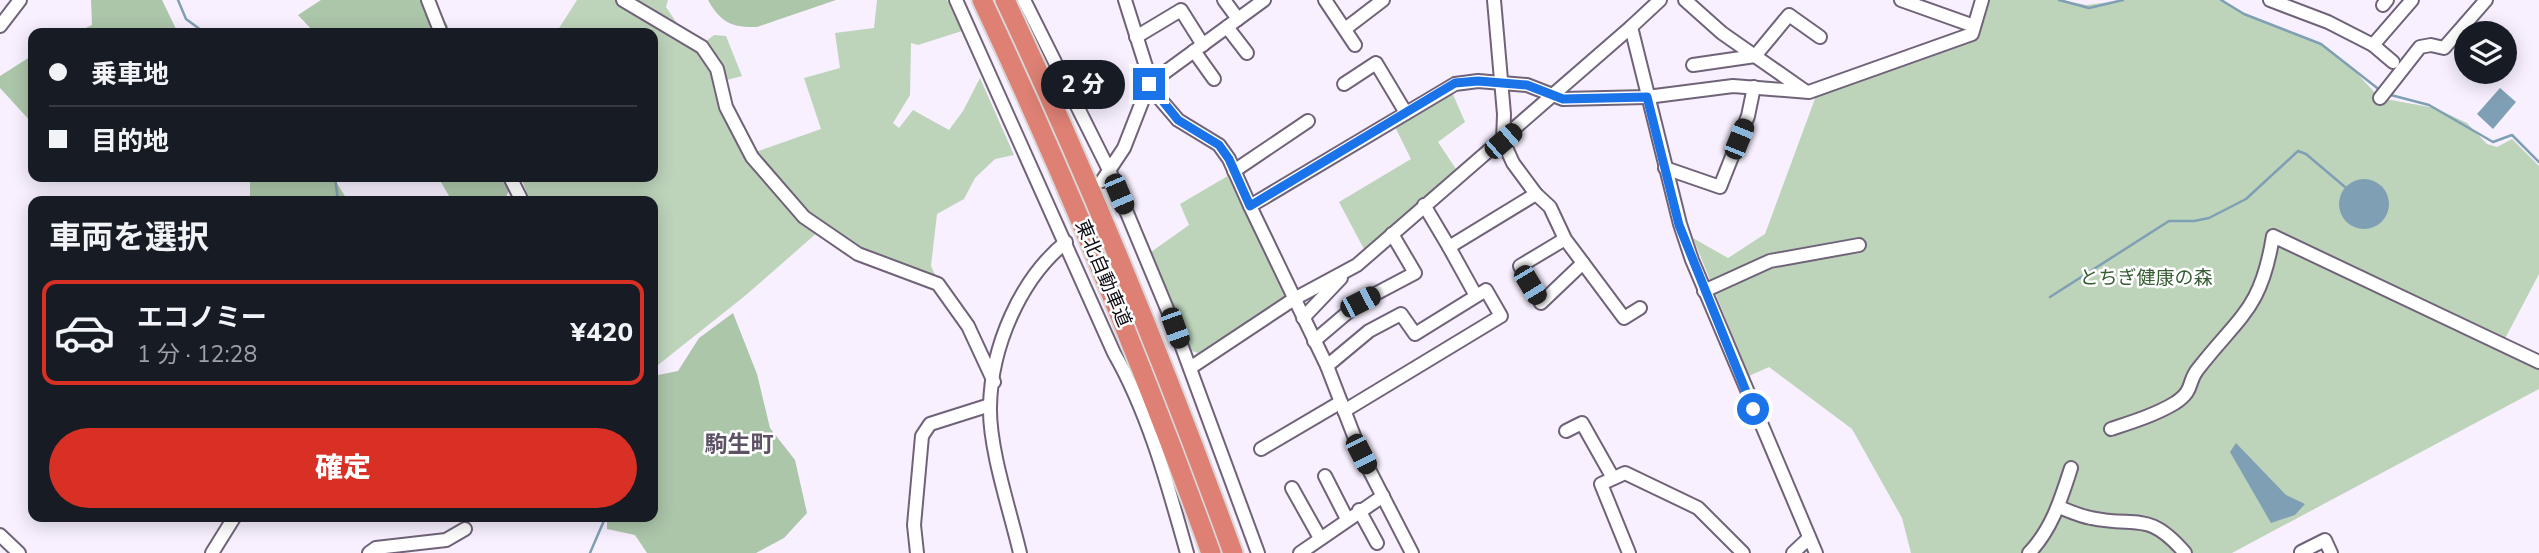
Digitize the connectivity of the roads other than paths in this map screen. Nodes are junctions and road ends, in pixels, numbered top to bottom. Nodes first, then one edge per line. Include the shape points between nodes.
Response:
1 (20, 0) edge
2 (428, 0) edge
3 (623, 0) edge
4 (956, 0) edge
5 (982, 0) edge
6 (1005, 0) edge
7 (1024, 0) edge
8 (1125, 0) edge
9 (1224, 0) edge
10 (1264, 0) edge
11 (1325, 0) edge
12 (1383, 0) edge
13 (1494, 0) edge
14 (1660, 0) edge
15 (1685, 0) edge
16 (1902, 0) edge
17 (1982, 0) edge
18 (2270, 0) edge
19 (2412, 0) edge
20 (2486, 0) edge
21 (1238, 19) junction
22 (0, 26) edge
23 (1974, 26) junction
24 (1227, 27) junction
25 (1631, 27) junction
26 (439, 28) edge
27 (1345, 29) junction
28 (1136, 37) junction
29 (1821, 37) dead end
30 (1356, 45) dead end
31 (2372, 45) junction
32 (1198, 48) junction
33 (1248, 53) dead end
34 (1755, 56) junction
35 (2393, 62) dead end
36 (1693, 65) dead end
37 (1214, 79) dead end
38 (1501, 83) junction
39 (1149, 84) junction
40 (1344, 84) dead end
41 (1754, 88) junction
42 (1805, 92) junction
43 (2384, 94) dead end
44 (1555, 96) junction
45 (1647, 97) junction
46 (1406, 113) junction
47 (1308, 121) dead end
48 (1503, 141) junction
49 (1665, 168) junction
50 (1234, 171) junction
51 (1106, 177) junction
52 (1536, 194) junction
53 (1424, 205) junction
54 (1250, 206) junction
55 (1392, 234) junction
56 (1566, 239) junction
57 (1066, 242) junction
58 (1859, 245) dead end
59 (1449, 247) junction
60 (1583, 264) junction
61 (1348, 270) junction
62 (1704, 291) junction
63 (1475, 294) junction
64 (1294, 299) junction
65 (1640, 308) dead end
66 (1303, 318) junction
67 (1314, 341) junction
68 (2539, 362) edge
69 (1326, 366) junction
70 (1190, 368) junction
71 (993, 382) junction
72 (990, 405) junction
73 (1343, 407) junction
74 (2111, 429) dead end
75 (1566, 431) dead end
76 (1261, 449) dead end
77 (2071, 468) dead end
78 (1325, 476) dead end
79 (1613, 478) junction
80 (1292, 488) dead end
81 (1382, 496) junction
82 (2059, 507) junction
83 (1359, 510) junction
84 (1347, 519) junction
85 (231, 522) edge
86 (465, 529) dead end
87 (0, 535) edge
88 (1809, 538) junction
89 (1377, 543) dead end
90 (1317, 545) edge
91 (2301, 552) edge
92 (19, 553) edge
93 (212, 553) edge
94 (369, 553) edge
95 (916, 553) edge
96 (1020, 553) edge
97 (1187, 553) edge
98 (1211, 553) edge
99 (1233, 553) edge
100 (1258, 553) edge
101 (1300, 553) edge
102 (1412, 553) edge
103 (1629, 553) edge
104 (1743, 553) edge
105 (1793, 553) edge
106 (1816, 553) edge
107 (2029, 553) edge
108 (2185, 553) edge
109 (2331, 553) edge

1 - 22 street
2 - 26 street
3 - 71 street via 702,47 718,69 726,107 752,157 804,216 858,254 938,284 968,326
4 - 57 street via 1054,202
5 - 98 highway, 東北自動車道 via 1126,327
6 - 99 highway, 東北自動車道 via 1094,194
7 - 51 street
8 - 28 street
9 - 21 street
10 - 21 street
11 - 27 street
12 - 27 street
13 - 38 street
14 - 25 street
15 - 34 street
16 - 23 street
17 - 23 street
18 - 31 street
19 - 31 street
20 - 43 street via 2444,48 2420,47
21 - 24 street
23 - 42 street via 1972,34
24 - 32 street
24 - 33 street
25 - 44 street
25 - 45 street
27 - 30 street
28 - 32 street via 1181,10
28 - 39 street
29 - 34 street via 1789,15
31 - 35 street
32 - 37 street
32 - 39 street
34 - 36 street
34 - 42 street
38 - 44 street via 1527,85
38 - 46 street via 1455,83
38 - 48 street
39 - 50 street via 1178,120 1219,145
39 - 51 street via 1124,148
40 - 46 street via 1376,64
41 - 42 street
41 - 45 street via 1734,86
41 - 49 street via 1720,187
44 - 45 street
44 - 48 street
45 - 49 street
46 - 54 street
47 - 50 street
48 - 52 street
48 - 53 street
49 - 62 street via 1679,225
50 - 54 street
51 - 70 street
52 - 56 street via 1550,207
52 - 59 street
53 - 55 street
53 - 59 street
54 - 64 street
55 - 61 street
55 - 67 street via 1415,273 1360,302
56 - 60 street
56 - 60 street via 1520,266 1541,303
57 - 71 street via 1039,265 1026,286 1005,329
57 - 97 street via 1127,376 1168,486
58 - 62 street via 1770,261
59 - 63 street
60 - 65 street via 1624,318
61 - 64 street
61 - 66 street
62 - 88 street
63 - 69 street via 1415,334 1401,314 1369,331
63 - 73 street via 1486,290 1501,316
64 - 66 street
64 - 70 street
66 - 67 street
67 - 69 street
68 - 74 street via 2273,236 2258,294 2240,323 2196,371 2192,389 2148,416
69 - 73 street
70 - 100 street
71 - 72 street
72 - 95 street via 930,424 922,436
72 - 96 street
73 - 76 street
73 - 81 street
75 - 79 street via 1582,423
77 - 82 street
78 - 84 street
79 - 103 street via 1601,484
79 - 104 street via 1625,472 1699,508
80 - 90 street
81 - 83 street
81 - 102 street
82 - 107 street
82 - 108 street via 2091,518 2144,521 2168,534
83 - 84 street
83 - 89 street
84 - 90 street
85 - 93 street
86 - 94 street via 446,540 376,548
87 - 92 street
88 - 105 street
88 - 106 street
90 - 101 street
91 - 109 street via 2325,540

